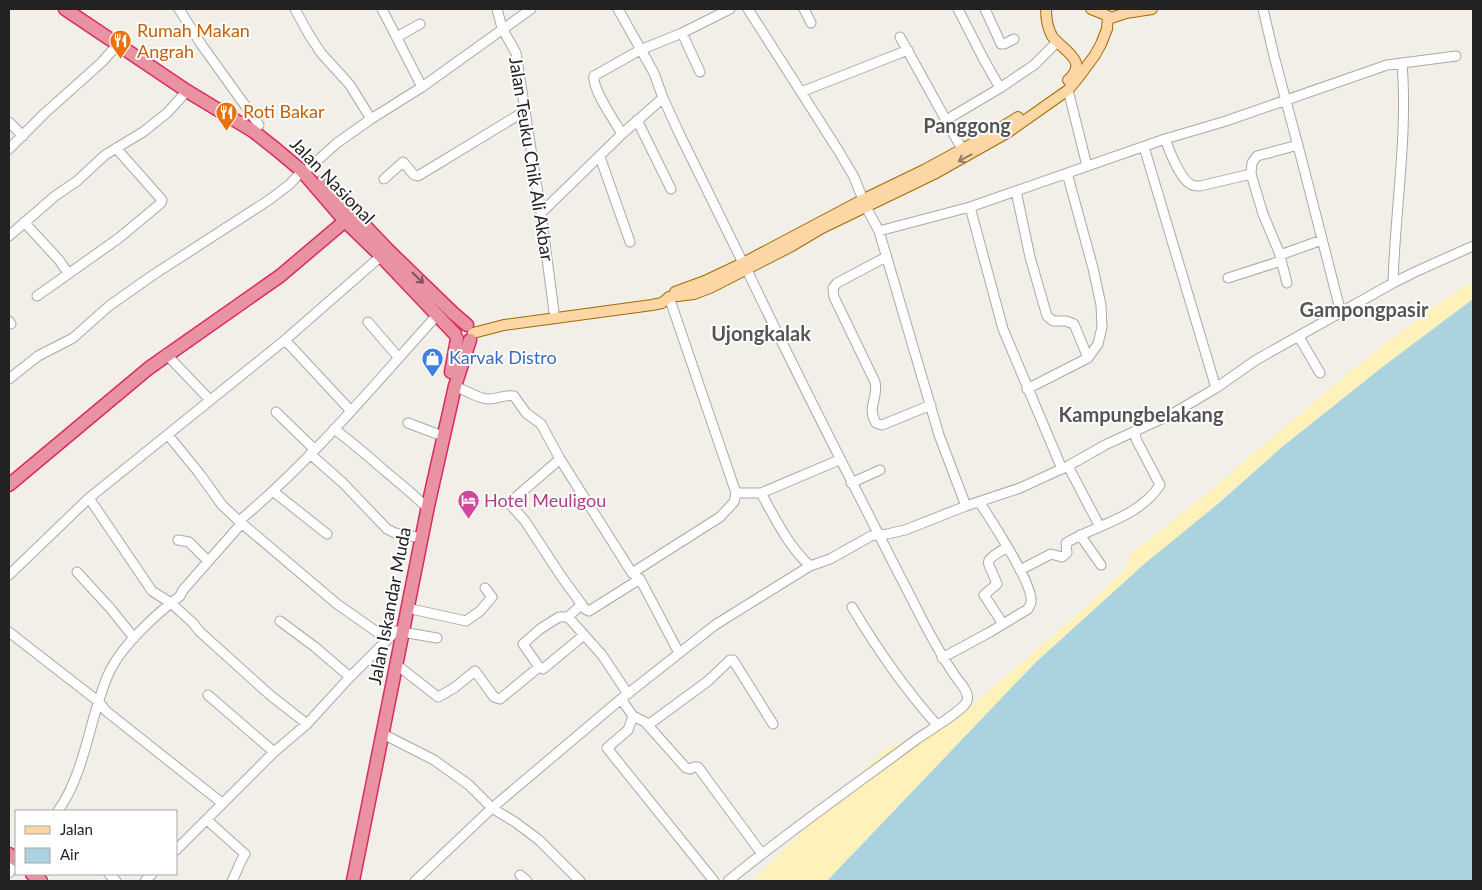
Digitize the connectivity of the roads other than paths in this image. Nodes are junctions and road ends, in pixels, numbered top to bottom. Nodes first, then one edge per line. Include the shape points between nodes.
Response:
1 (65, 9) edge
2 (79, 9) edge
3 (179, 9) edge
4 (296, 9) edge
5 (382, 9) edge
6 (497, 9) edge
7 (531, 9) edge
8 (618, 9) edge
9 (730, 9) edge
10 (750, 9) edge
11 (804, 9) edge
12 (958, 9) edge
13 (985, 9) edge
14 (1046, 9) edge
15 (1091, 9) edge
16 (1152, 9) edge
17 (1263, 9) edge
18 (1126, 11) edge
19 (1108, 19) junction
20 (811, 23) dead end
21 (420, 24) dead end
22 (502, 28) junction
23 (682, 33) junction
24 (397, 37) junction
25 (900, 37) dead end
26 (1014, 39) dead end
27 (1057, 42) junction
28 (117, 45) junction
29 (640, 50) junction
30 (908, 50) junction
31 (1456, 56) dead end
32 (1402, 63) junction
33 (700, 72) dead end
34 (422, 87) junction
35 (1000, 88) junction
36 (1068, 90) junction
37 (187, 91) junction
38 (801, 92) junction
39 (663, 98) junction
40 (1285, 100) junction
41 (525, 111) junction
42 (371, 119) junction
43 (638, 120) junction
44 (946, 120) junction
45 (9, 122) edge
46 (259, 125) junction
47 (622, 134) junction
48 (23, 136) junction
49 (1165, 139) junction
50 (1298, 144) junction
51 (1144, 147) junction
52 (116, 148) junction
53 (9, 149) edge
54 (962, 149) junction
55 (600, 157) junction
56 (1087, 166) junction
57 (1068, 173) junction
58 (1251, 174) junction
59 (313, 177) junction
60 (384, 179) dead end
61 (671, 188) dead end
62 (1016, 191) junction
63 (865, 203) junction
64 (970, 207) junction
65 (541, 213) junction
66 (345, 221) junction
67 (24, 222) junction
68 (879, 231) junction
69 (9, 236) edge
70 (1322, 240) junction
71 (630, 242) dead end
72 (1473, 246) edge
73 (381, 256) junction
74 (886, 257) junction
75 (1280, 258) junction
76 (745, 266) junction
77 (68, 273) junction
78 (1228, 278) dead end
79 (1287, 282) dead end
80 (1393, 284) junction
81 (37, 296) dead end
82 (669, 297) junction
83 (554, 312) junction
84 (1340, 312) junction
85 (438, 314) junction
86 (368, 322) dead end
87 (465, 333) junction
88 (1299, 337) junction
89 (285, 340) junction
90 (166, 354) junction
91 (399, 358) junction
92 (1088, 358) junction
93 (1320, 372) dead end
94 (9, 379) edge
95 (455, 386) junction
96 (1216, 388) junction
97 (1027, 389) junction
98 (210, 400) junction
99 (931, 405) junction
100 (351, 411) junction
101 (276, 412) dead end
102 (408, 423) dead end
103 (334, 429) junction
104 (1135, 432) junction
105 (437, 434) junction
106 (168, 435) junction
107 (312, 451) junction
108 (560, 459) junction
109 (839, 460) junction
110 (1065, 468) junction
111 (880, 470) dead end
112 (9, 484) edge
113 (852, 484) junction
114 (274, 492) junction
115 (736, 493) junction
116 (761, 493) junction
117 (89, 498) junction
118 (980, 503) junction
119 (423, 504) junction
120 (966, 506) junction
121 (240, 522) junction
122 (1100, 527) junction
123 (327, 534) dead end
124 (879, 535) junction
125 (1080, 535) junction
126 (416, 538) junction
127 (178, 540) dead end
128 (1007, 547) junction
129 (208, 561) junction
130 (1101, 565) dead end
131 (810, 566) junction
132 (1020, 570) junction
133 (77, 572) dead end
134 (632, 573) junction
135 (9, 575) edge
136 (640, 579) junction
137 (485, 588) dead end
138 (172, 603) junction
139 (582, 604) junction
140 (852, 607) dead end
141 (407, 608) junction
142 (568, 617) junction
143 (280, 621) dead end
144 (1003, 624) junction
145 (395, 634) junction
146 (10, 636) edge
147 (584, 636) junction
148 (134, 638) junction
149 (437, 638) dead end
150 (679, 654) junction
151 (942, 658) junction
152 (397, 665) junction
153 (540, 667) junction
154 (350, 677) junction
155 (208, 695) dead end
156 (625, 696) junction
157 (99, 702) junction
158 (633, 716) junction
159 (646, 723) junction
160 (306, 724) junction
161 (773, 724) dead end
162 (937, 725) junction
163 (382, 734) junction
164 (274, 752) junction
165 (222, 803) junction
166 (492, 808) junction
167 (59, 810) edge
168 (207, 820) junction
169 (178, 848) edge
170 (762, 854) junction
171 (574, 879) edge
172 (232, 881) edge
173 (347, 881) edge
174 (353, 881) edge
175 (415, 881) edge
176 (714, 881) edge
177 (728, 881) edge

1 - 28 highway, Jalan Nasional
2 - 46 highway, Jalan Nasional via 152,60
3 - 46 street
4 - 42 street via 321,53 350,85
5 - 24 street
6 - 22 street, Jalan Teuku Chik Ali Akbar
7 - 22 street
8 - 29 street
9 - 23 street
10 - 38 street
11 - 20 street
12 - 35 street
13 - 26 street via 1001,44
14 - 27 main road via 1047,24
15 - 19 main road via 1105,13
16 - 18 main road
17 - 40 street
18 - 19 main road
19 - 36 main road via 1095,55
21 - 24 street
22 - 34 street
22 - 41 street, Jalan Teuku Chik Ali Akbar via 516,54
23 - 29 street
23 - 33 street
24 - 34 street
25 - 30 street
27 - 35 street via 1034,65
27 - 54 main road via 1076,62 1074,74 1013,121
28 - 37 highway, Jalan Nasional
28 - 48 street
29 - 39 street via 654,73
29 - 47 street via 594,78 606,108
30 - 38 street
30 - 44 street
31 - 32 street
32 - 40 street
32 - 80 street via 1404,122
34 - 42 street
35 - 44 street
36 - 56 street
36 -> 63 main road via 977,151 936,173
37 - 52 street via 160,119
37 - 59 highway, Jalan Nasional via 254,131
38 - 63 street via 838,150
39 - 43 street
39 - 76 street
40 - 49 street
40 - 50 street
41 - 60 street via 418,176 403,162
41 - 65 street, Jalan Teuku Chik Ali Akbar
42 - 59 street via 337,143
43 - 47 street
43 - 61 street
44 - 54 street
45 - 48 street
46 - 59 highway, Jalan Nasional
47 - 55 street
48 - 53 street
49 - 51 street
49 - 58 street via 1175,164 1192,186
50 - 58 street via 1257,156 1253,160
50 - 70 street
51 - 56 street
51 - 96 street
52 - 67 street
52 - 77 street via 162,201 118,238
54 - 63 main road
55 - 65 street
55 - 71 street
56 - 57 street
57 - 62 street
57 - 92 street via 1102,315 1098,344
58 - 75 street
59 - 66 highway, Jalan Nasional
59 -> 87 highway, Jalan Nasional via 453,313
59 - 94 street via 290,184 153,275 109,306 73,338 38,356
62 - 64 street
62 - 92 street via 1047,316 1053,321 1074,324
63 - 68 street
63 - 76 main road
64 - 68 street
64 - 97 street via 1003,329
65 - 83 street, Jalan Teuku Chik Ali Akbar
66 - 73 highway, Jalan Nasional
66 - 90 highway via 280,276
67 - 69 street
67 - 77 street
68 - 74 street
70 - 75 street
70 - 84 street
72 - 80 street
73 - 85 highway, Jalan Nasional
73 - 89 street
74 - 99 street
74 - 99 street via 837,283 833,288 834,297 875,382 876,393 871,409 876,423 886,424
75 - 78 street
75 - 79 street
76 - 82 main road via 703,291
76 - 83 main road via 658,297
76 - 109 street
77 - 81 street
80 - 84 street
82 - 87 main road via 652,305
82 - 115 street
83 - 87 main road
84 - 88 street
85 - 87 highway, Jalan Nasional
85 - 91 street
86 - 91 street
87 - 95 highway, Jalan Iskandar Muda
87 - 105 highway, Jalan Iskandar Muda
88 - 93 street
88 - 96 street via 1256,360
89 - 98 street
89 - 100 street
90 - 98 street
90 - 112 highway
91 - 100 street
92 - 97 street
95 - 108 street via 484,398 514,396 526,413 541,424
95 - 141 highway, Jalan Iskandar Muda
96 - 104 street
97 - 110 street
98 - 106 street
99 - 120 street
100 - 103 street
101 - 107 street
102 - 105 street
103 - 107 street
103 - 119 street via 363,450
104 - 110 street
104 - 122 street via 1160,485 1154,494 1124,518
105 - 119 highway, Jalan Iskandar Muda
106 - 117 street
106 - 121 street via 222,505
107 - 114 street
107 - 126 street via 387,529
108 - 134 street
108 - 139 street via 510,503
109 - 113 street
109 - 116 street
110 - 118 street
110 - 122 street
111 - 113 street
113 - 124 street
114 - 121 street
114 - 123 street
115 - 116 street
115 - 134 street via 734,502 720,517
116 - 131 street via 786,537
117 - 135 street
117 - 138 street via 148,587
118 - 120 street
118 - 128 street
119 - 126 highway, Jalan Iskandar Muda
120 - 124 street via 905,530
121 - 129 street
121 - 145 street via 337,604
122 - 125 street
124 - 131 street via 868,537 830,559
124 - 151 street
125 - 130 street
125 - 132 street via 1066,543 1067,553 1062,557 1051,554
126 - 145 highway, Jalan Iskandar Muda
127 - 129 street via 189,542
128 - 132 street
128 - 144 street via 989,560 989,570 997,584 984,594
129 - 138 street
131 - 150 street via 715,625
132 - 144 street via 1031,603 1028,609
133 - 148 street
134 - 136 street
136 - 139 street via 592,611
136 - 150 street
137 - 141 street via 492,597 466,621
138 - 148 street
138 - 160 street via 194,622 206,638
139 - 142 street
140 - 162 street via 910,694
141 - 145 highway, Jalan Iskandar Muda
142 - 147 street
142 - 153 street via 559,617 523,644
143 - 154 street
144 - 151 street
145 - 149 street
145 - 152 highway, Jalan Iskandar Muda
145 - 154 street
145 - 173 highway, Jalan Iskandar Muda
146 - 157 street
147 - 153 street via 544,669
147 - 156 street via 602,655
148 - 157 street via 108,674
150 - 156 street
151 - 162 street via 964,688 968,699 960,711
152 - 153 street via 438,697 475,671 494,697 500,699
152 - 163 highway, Jalan Iskandar Muda
154 - 160 street
155 - 164 street
156 - 158 street
156 - 166 street
157 - 165 street via 106,711
157 - 167 street via 72,786
158 - 159 street
158 - 176 street via 628,730 607,748
159 - 161 street via 733,660
159 - 170 street via 686,768 698,767
160 - 164 street
162 - 170 street
163 - 166 street via 434,760
163 - 174 highway, Jalan Iskandar Muda
164 - 165 street
165 - 168 street
166 - 171 street via 539,840
166 - 175 street
168 - 169 street
168 - 172 street via 245,854
170 - 177 street

